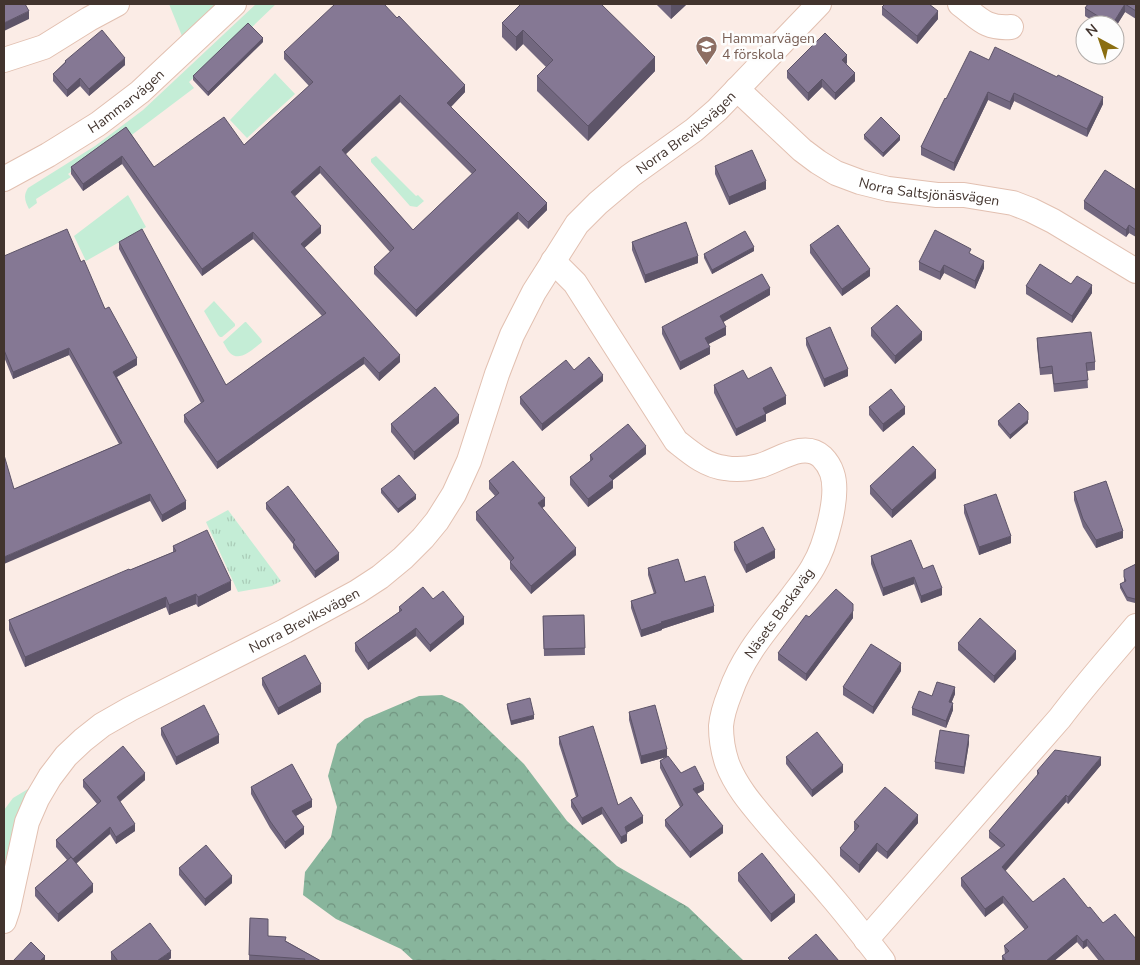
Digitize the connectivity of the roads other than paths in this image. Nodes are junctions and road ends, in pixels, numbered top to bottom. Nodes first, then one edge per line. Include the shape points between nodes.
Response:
1 (117, 4) edge
2 (234, 4) edge
3 (819, 4) edge
4 (960, 4) edge
5 (1011, 27) dead end
6 (4, 60) edge
7 (737, 89) junction
8 (4, 179) edge
9 (553, 261) junction
10 (1136, 271) edge
11 (1136, 626) edge
12 (4, 921) edge
13 (866, 940) junction
14 (883, 961) edge

1 - 6 street via 44,47
2 - 8 street, Hammarvägen via 140,92 98,124
3 - 7 street, Norra Breviksvägen
4 - 5 street via 987,25
7 - 9 street, Norra Breviksvägen via 694,130 598,203 577,224
7 - 10 street, Norra Saltsjönäsvägen via 802,150 836,173 888,189 1013,203 1053,221
9 - 12 street, Norra Breviksvägen via 512,335 469,461 454,494 423,538 380,577 357,592 123,713 83,740 66,756 37,799 27,822
9 - 13 street, Näsets Backaväg via 574,283 676,441 695,456 709,464 742,469 805,450 820,456 830,467 834,503 820,554 744,660 726,703 721,723 722,744 735,780 749,801
11 - 13 street
13 - 14 street, Näsets Backaväg

